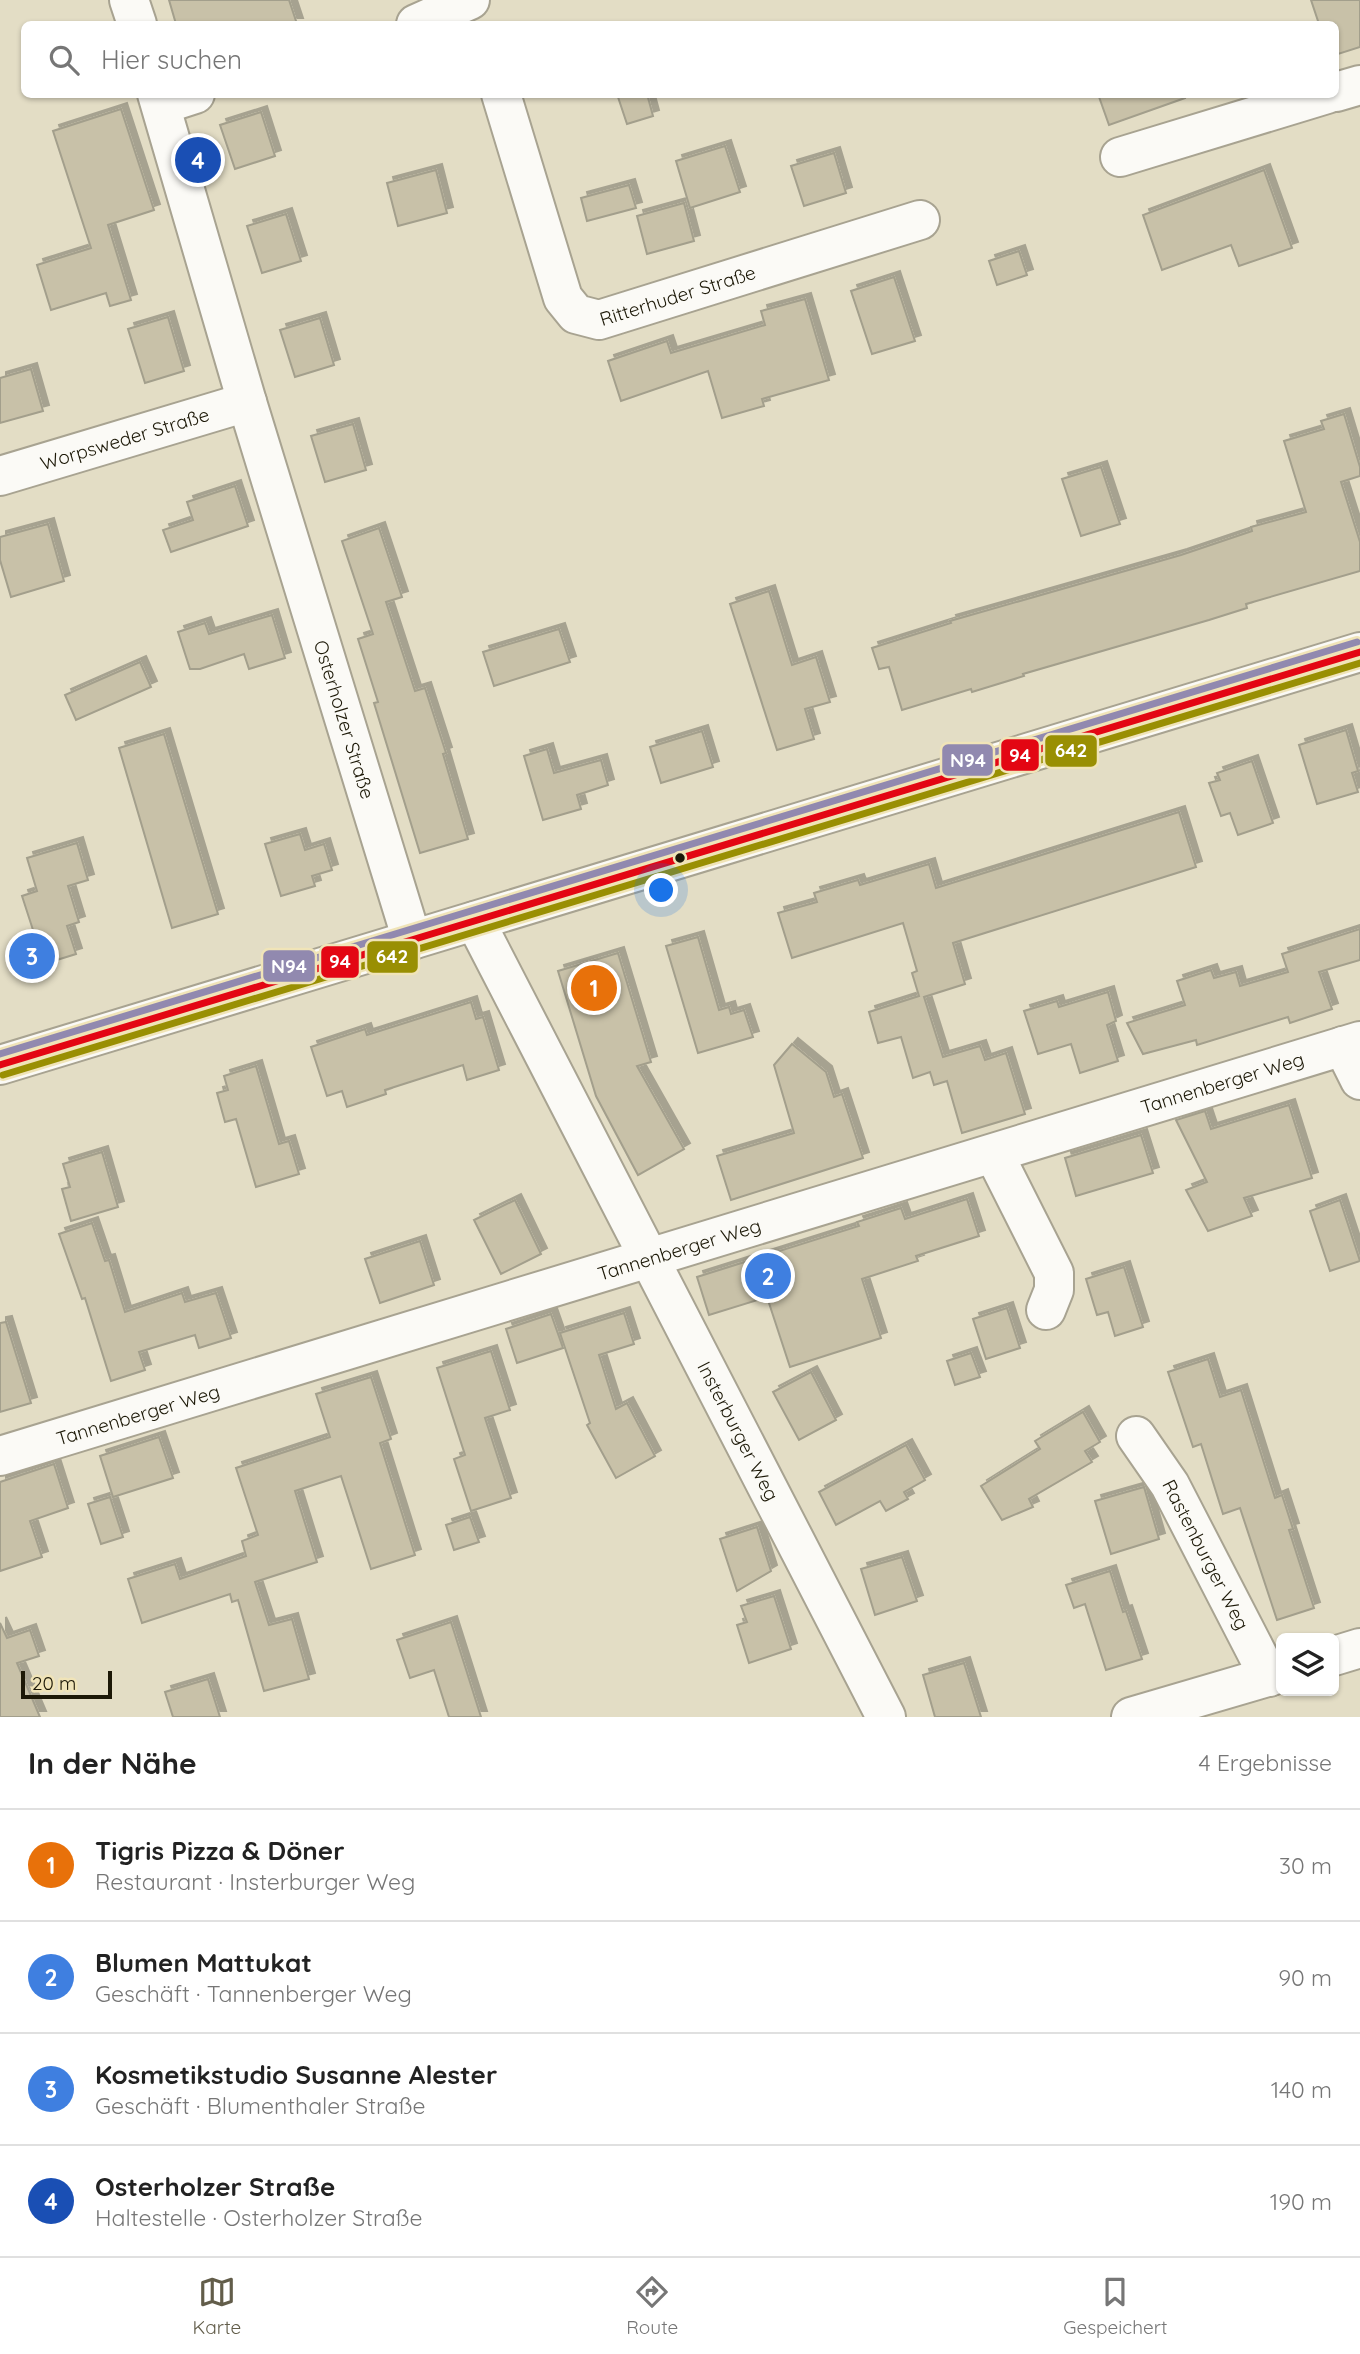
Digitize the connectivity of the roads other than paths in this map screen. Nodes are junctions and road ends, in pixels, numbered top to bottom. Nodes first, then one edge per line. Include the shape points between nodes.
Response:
1 (129, 0) edge
2 (471, 0) edge
3 (136, 21) edge
4 (423, 21) edge
5 (478, 21) edge
6 (1360, 85) edge
7 (1339, 91) edge
8 (171, 98) edge
9 (501, 98) edge
10 (1314, 98) edge
11 (1120, 157) dead end
12 (919, 220) dead end
13 (247, 402) junction
14 (0, 476) edge
15 (1360, 652) edge
16 (475, 921) junction
17 (412, 940) junction
18 (1352, 1044) edge
19 (0, 1065) edge
20 (1360, 1080) edge
21 (994, 1154) junction
22 (650, 1257) junction
23 (1046, 1310) dead end
24 (1136, 1436) dead end
25 (0, 1456) edge
26 (1360, 1648) edge
27 (1339, 1654) edge
28 (1275, 1675) edge
29 (886, 1717) edge
30 (1131, 1717) edge

1 - 3 street
2 - 4 street
2 - 5 street
6 - 7 street
8 - 13 street, Osterholzer Straße
9 - 12 street, Ritterhuder Straße via 563,298 576,314 599,320
10 - 11 street
13 - 14 street, Worpsweder Straße
13 - 17 street, Osterholzer Straße
15 - 16 street
16 - 17 street
16 - 22 street, Insterburger Weg
17 - 19 street
18 - 20 street
18 - 21 street, Tannenberger Weg
21 - 22 street, Tannenberger Weg
21 - 23 street via 1054,1273 1054,1290
22 - 25 street, Tannenberger Weg
22 - 29 street, Insterburger Weg
24 - 28 street, Rastenburger Weg via 1170,1485
26 - 27 street
28 - 30 street

